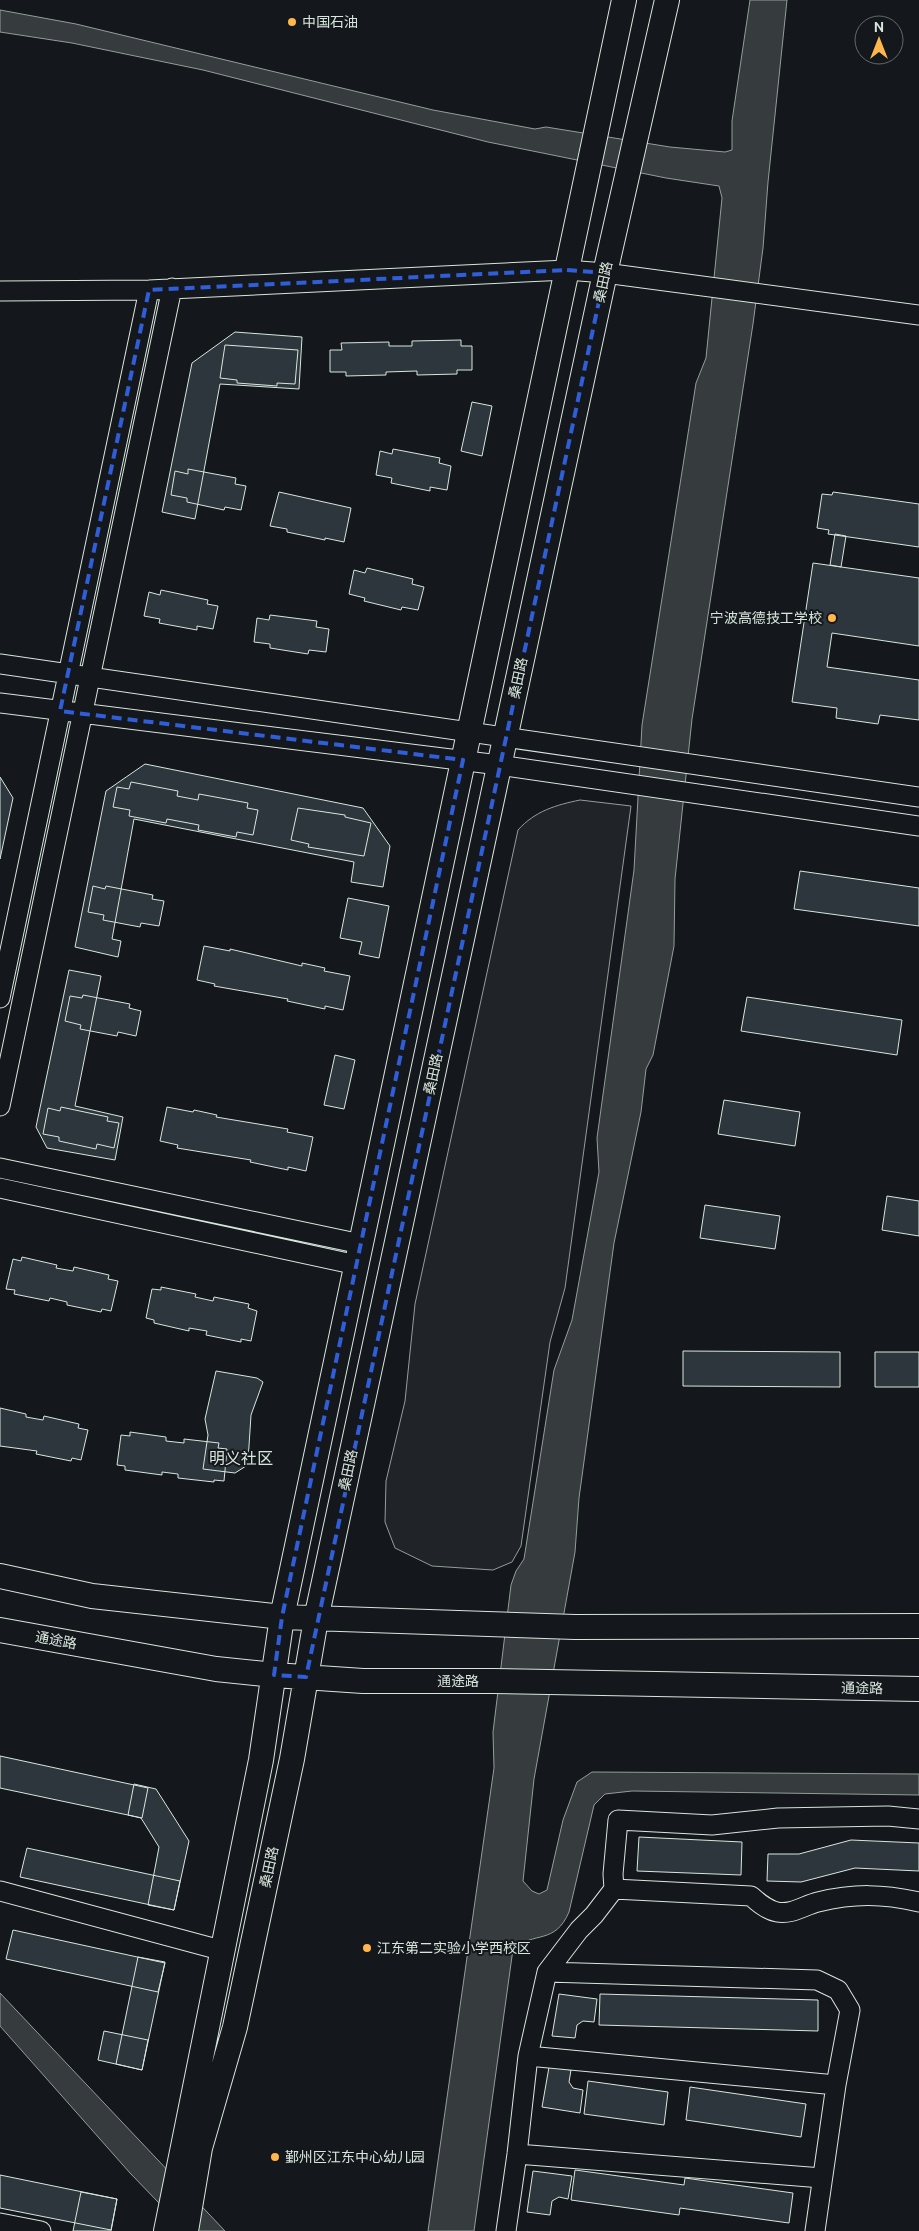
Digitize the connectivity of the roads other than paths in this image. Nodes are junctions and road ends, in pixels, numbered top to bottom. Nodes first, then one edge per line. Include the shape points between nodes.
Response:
1 (624, 0) edge
2 (666, 0) edge
3 (567, 270) junction
4 (605, 273) junction
5 (172, 288) junction
6 (150, 290) junction
7 (0, 291) edge
8 (919, 315) edge
9 (0, 664) edge
10 (67, 674) junction
11 (90, 677) junction
12 (0, 703) edge
13 (60, 711) junction
14 (83, 714) junction
15 (469, 732) junction
16 (505, 737) junction
17 (463, 760) junction
18 (499, 765) junction
19 (919, 797) edge
20 (919, 826) edge
21 (0, 998) edge
22 (0, 1106) edge
23 (0, 1168) edge
24 (0, 1188) edge
25 (359, 1255) junction
26 (0, 1576) edge
27 (282, 1617) junction
28 (316, 1619) junction
29 (919, 1626) edge
30 (0, 1630) edge
31 (274, 1675) junction
32 (306, 1677) junction
33 (919, 1689) edge
34 (919, 1820) edge
35 (614, 1889) junction
36 (0, 1891) edge
37 (919, 1902) edge
38 (224, 1951) junction
39 (547, 1972) junction
40 (528, 2056) junction
41 (836, 2085) junction
42 (192, 2146) junction
43 (517, 2154) junction
44 (822, 2178) junction
45 (0, 2223) edge
46 (41, 2231) edge
47 (166, 2231) edge
48 (186, 2231) edge
49 (506, 2231) edge
50 (815, 2231) edge

1 - 3 main road, 桑田路
2 - 4 main road, 桑田路
3 - 4 street
3 - 5 street
3 - 15 main road, 桑田路
4 - 8 street
4 - 16 main road, 桑田路
5 - 6 street
5 - 11 street
6 - 7 street
6 - 10 street
9 - 10 street
10 - 11 street
10 - 13 street
11 - 14 street
11 - 15 street
12 - 13 street
13 - 14 street
13 - 21 street
14 - 17 street
14 - 22 street
15 - 16 street
15 - 17 main road, 桑田路
16 - 18 main road, 桑田路
16 - 19 street
17 - 18 street
17 - 25 main road, 桑田路
18 - 20 street
18 - 28 main road, 桑田路
23 - 25 street
24 - 25 street
25 - 27 main road, 桑田路
26 - 27 main road via 92,1596
27 - 28 main road
27 - 31 main road, 桑田路
28 - 29 main road via 575,1627
28 - 32 main road, 桑田路
30 - 31 main road, 通途路 via 216,1669
31 - 32 main road, 通途路
31 - 38 main road, 桑田路
32 - 33 main road, 通途路 via 363,1681
32 - 42 main road, 桑田路 via 292,1759 235,2027
34 - 35 street via 888,1816 778,1818 712,1825 618,1820
35 - 37 street via 751,1896 778,1912 854,1896 888,1895
35 - 39 street
36 - 38 street
38 - 42 main road, 桑田路
39 - 40 street
39 - 41 street via 817,1980 838,1990 850,2010
40 - 41 street
40 - 43 street
41 - 44 street
42 - 47 main road
42 - 48 main road
43 - 44 street
43 - 49 street
44 - 50 street
45 - 46 street

